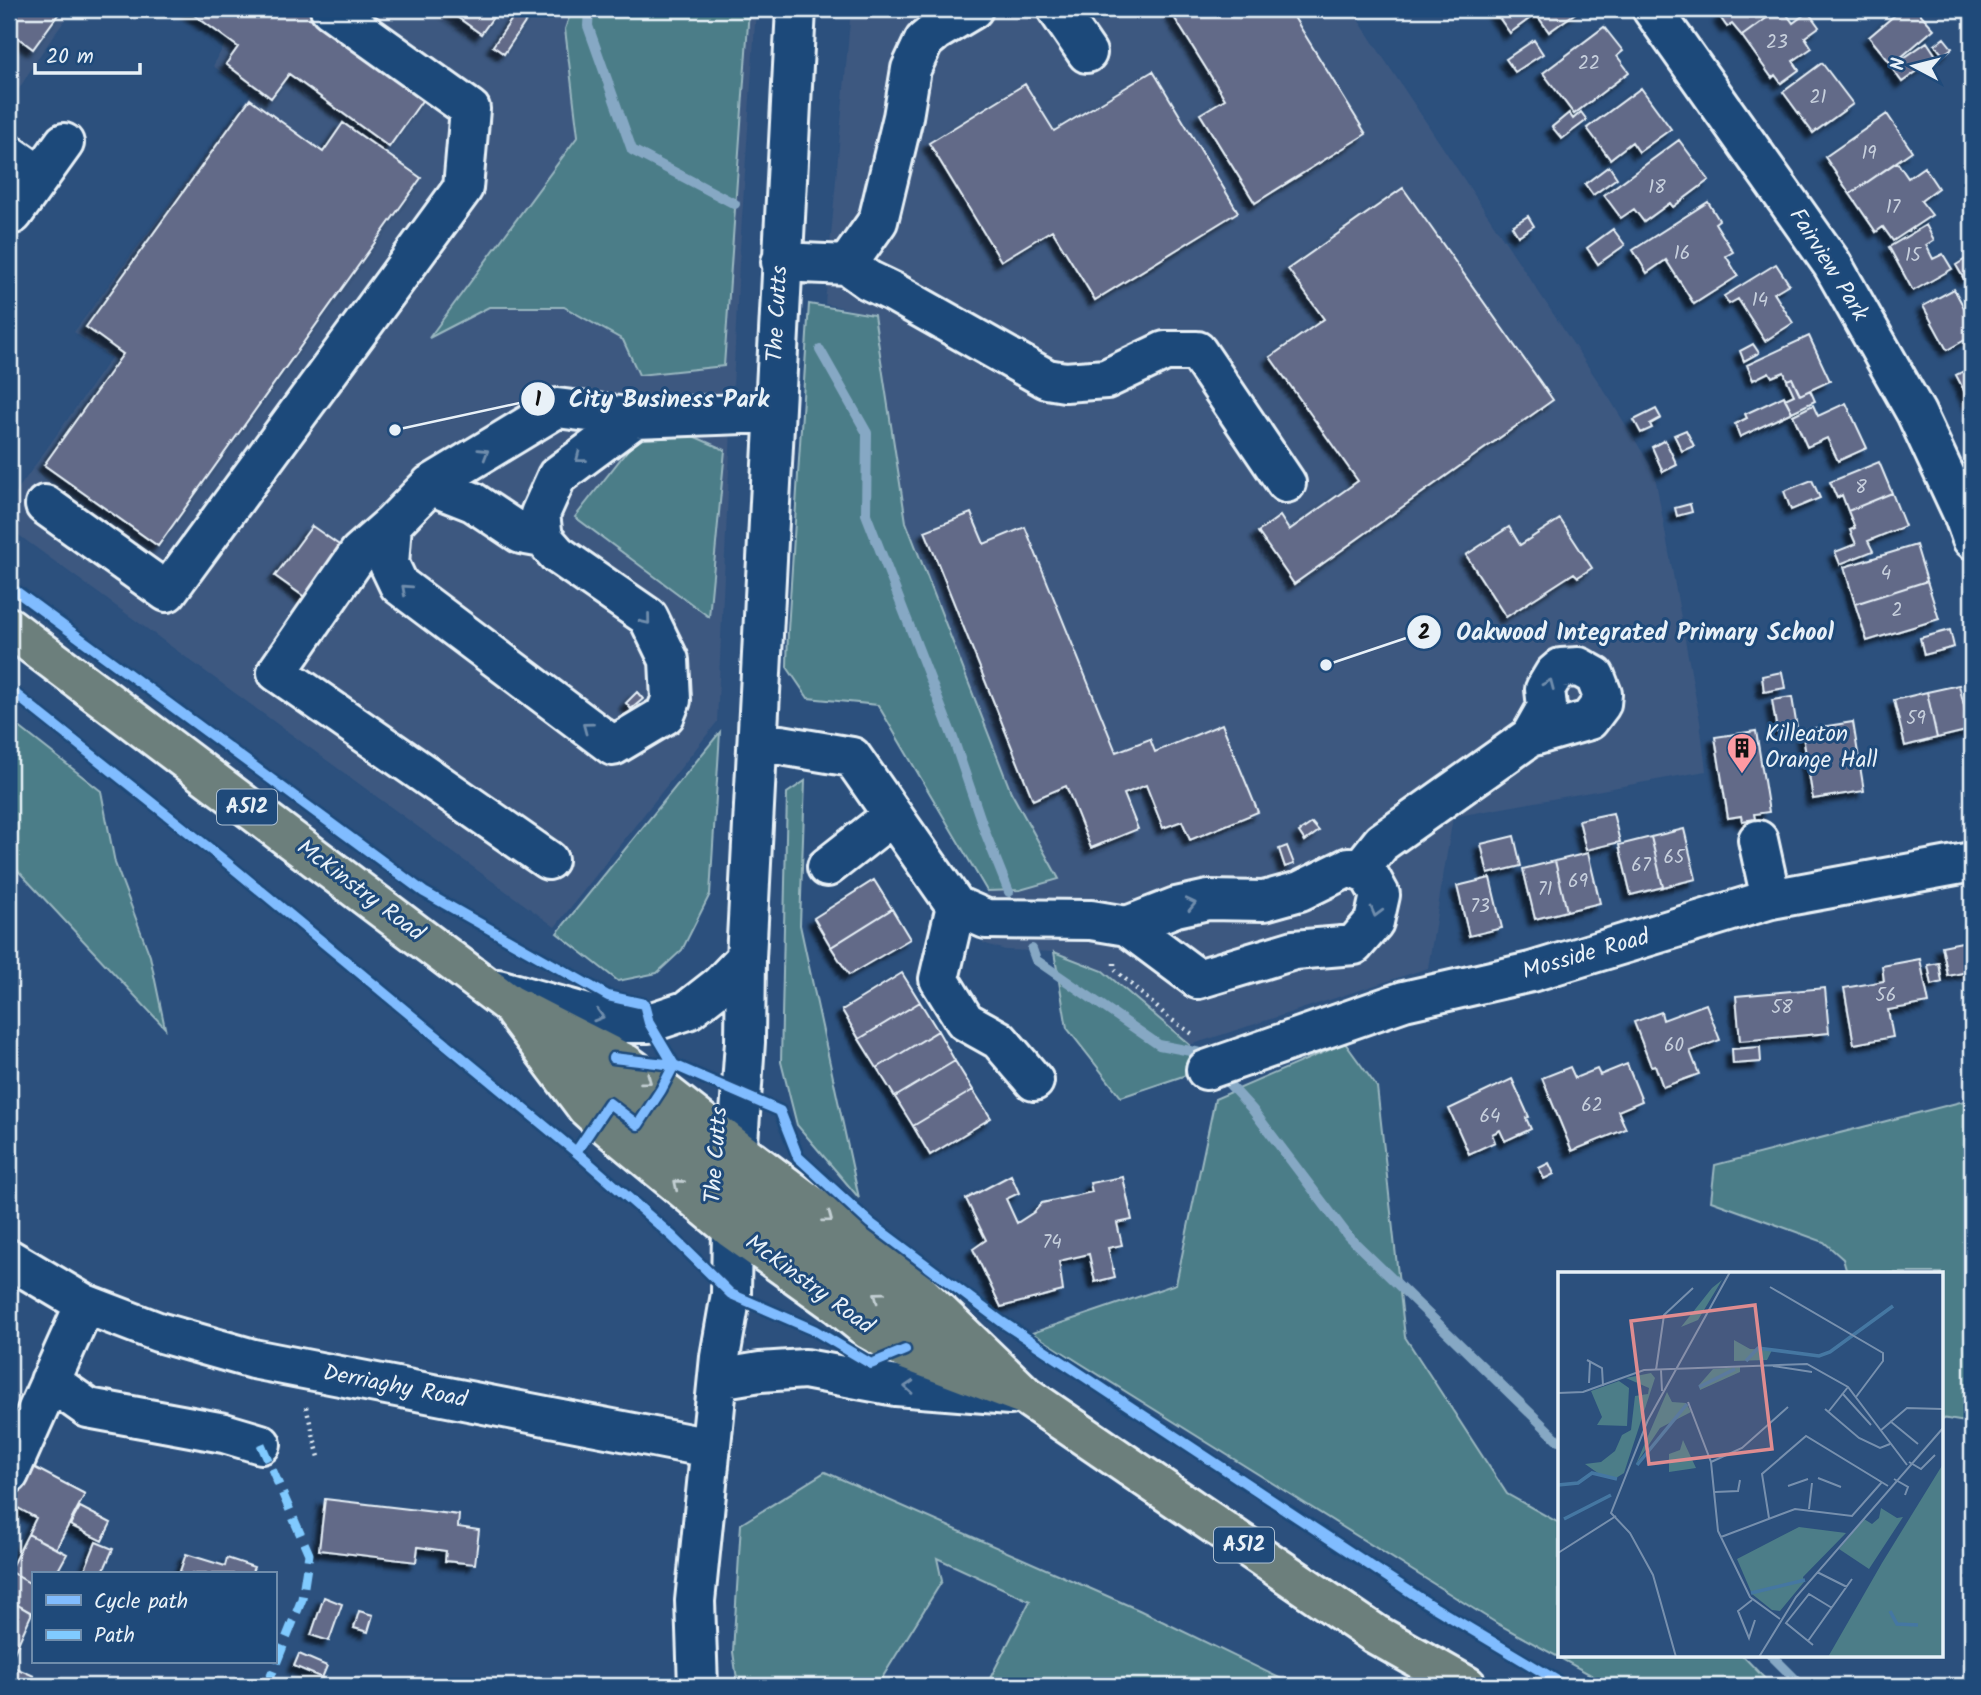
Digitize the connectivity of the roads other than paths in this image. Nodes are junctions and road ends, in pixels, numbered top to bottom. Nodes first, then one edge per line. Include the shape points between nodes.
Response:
1 (330, 9) edge
2 (796, 9) edge
3 (973, 9) edge
4 (1057, 9) edge
5 (1653, 9) edge
6 (1087, 53) dead end
7 (64, 143) dead end
8 (9, 154) edge
9 (40, 176) junction
10 (13, 214) dead end
11 (781, 262) junction
12 (857, 273) junction
13 (887, 314) dead end
14 (773, 413) junction
15 (635, 418) junction
16 (1286, 483) dead end
17 (430, 485) junction
18 (45, 505) dead end
19 (392, 524) junction
20 (543, 538) junction
21 (1972, 539) edge
22 (9, 627) edge
23 (1530, 737) dead end
24 (757, 745) junction
25 (892, 816) junction
26 (1758, 840) dead end
27 (548, 860) dead end
28 (1972, 862) edge
29 (827, 867) dead end
30 (1359, 871) junction
31 (1771, 899) junction
32 (971, 912) junction
33 (1123, 925) junction
34 (746, 958) junction
35 (497, 995) junction
36 (567, 1034) junction
37 (1222, 1065) road end
38 (1034, 1080) dead end
39 (739, 1151) junction
40 (736, 1189) junction
41 (732, 1229) junction
42 (9, 1259) edge
43 (85, 1304) junction
44 (967, 1372) junction
45 (718, 1379) junction
46 (50, 1381) junction
47 (1026, 1396) junction
48 (261, 1444) dead end
49 (710, 1448) junction
50 (9, 1474) edge
51 (698, 1686) edge
52 (1467, 1686) edge

1 - 18 street via 470,109 464,188 167,593
2 - 11 street, The Cutts
3 - 12 street via 924,41 911,69 878,221
4 - 6 street
5 - 21 street, Fairview Park via 1832,264 1916,413
7 - 9 street
8 - 9 street
9 - 10 street
11 - 12 street
11 - 14 street, The Cutts
12 - 13 street
12 - 16 street via 1047,379 1106,379 1165,351 1197,351
14 - 15 street
14 - 24 street, The Cutts
17 -> 15 street via 557,408
15 -> 20 street via 557,476 540,514
17 - 19 street
17 - 20 street via 473,502 521,534
20 -> 19 street via 557,554 648,617 669,660 671,700 665,715 613,746 399,585 389,564
19 - 27 street via 359,553 277,672
22 - 35 highway, McKinstry Road / A512
23 - 30 street via 1382,842
24 - 25 street via 852,757
24 - 34 street, The Cutts
25 - 29 street
25 - 32 street
26 - 31 street
28 - 31 street, Mosside Road
33 -> 30 street via 1208,900 1264,901 1300,891 1349,867
30 -> 33 street via 1369,875 1380,894 1374,922 1354,944 1294,950 1198,979
31 - 37 street, Mosside Road via 1531,972 1404,1001
32 - 33 street
32 - 38 street via 939,979 965,1021 999,1040
35 -> 34 street via 620,1023 649,1023 688,1010
34 - 39 street, The Cutts
35 - 36 highway, McKinstry Road / A512
41 -> 35 highway, McKinstry Road / A512 via 587,1108
36 -> 39 highway, McKinstry Road / A512 via 626,1064
36 - 40 highway via 613,1088
39 - 40 street, The Cutts
39 -> 47 highway, McKinstry Road / A512 via 887,1262
40 - 41 street, The Cutts
44 -> 40 highway via 909,1320
41 - 44 highway, McKinstry Road / A512 via 869,1330 905,1350
41 - 45 street via 732,1294
42 - 43 street, Derriaghy Road
43 - 46 street
43 - 49 street, Derriaghy Road via 158,1332 253,1359
44 - 47 highway, McKinstry Road / A512
47 -> 45 street via 896,1386 806,1369
45 - 49 street
46 - 48 street via 88,1408
46 - 50 street
47 - 52 highway, McKinstry Road / A512 via 1375,1634
49 - 51 street via 695,1601

